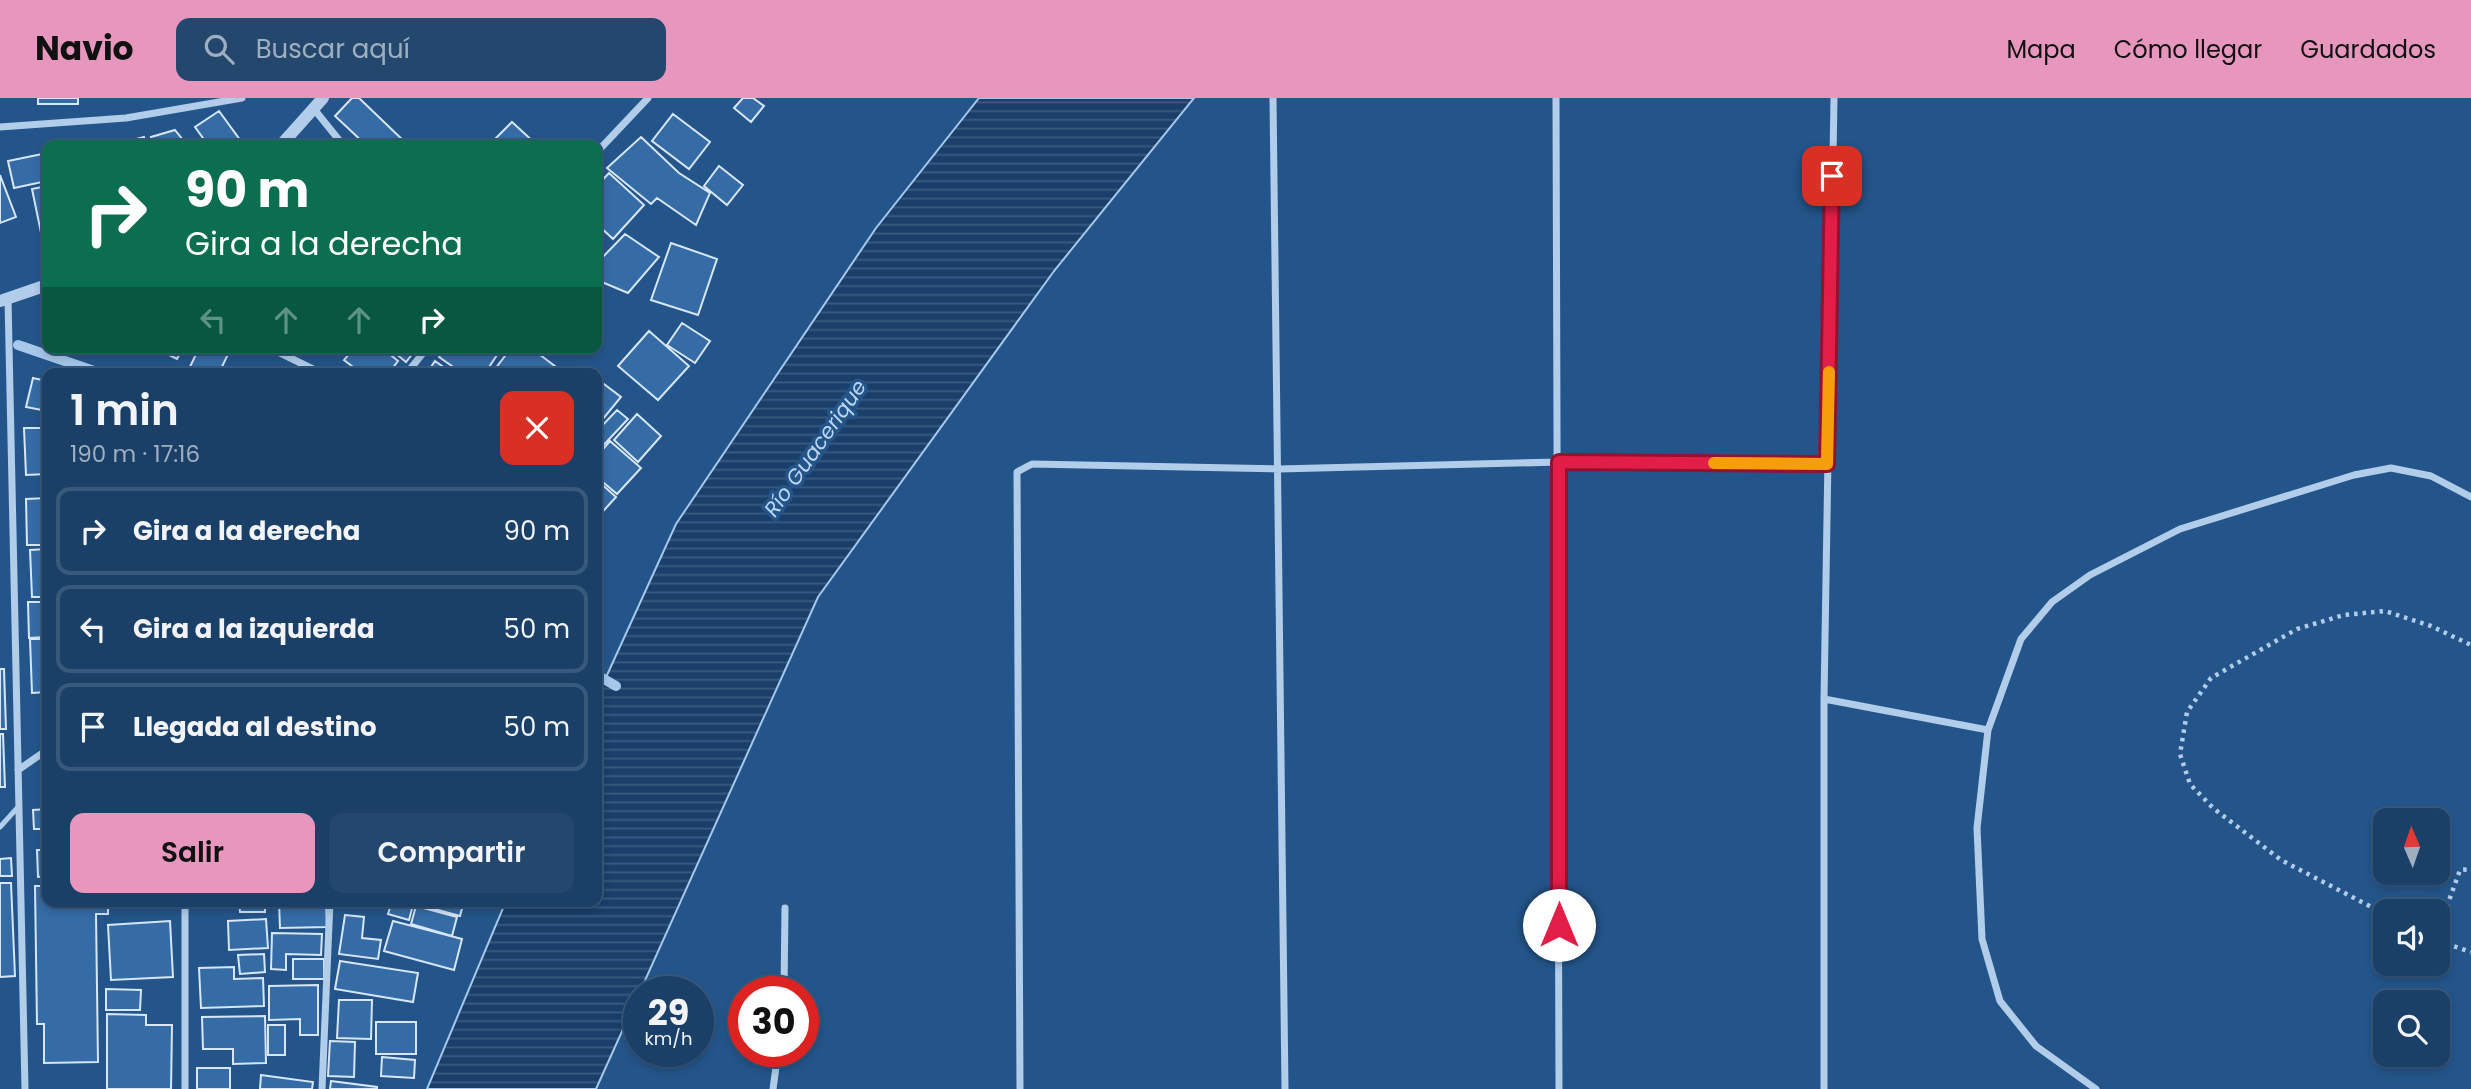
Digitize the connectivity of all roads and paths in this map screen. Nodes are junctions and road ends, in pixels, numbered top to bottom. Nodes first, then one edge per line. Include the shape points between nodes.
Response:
1 (242, 98) edge
2 (323, 98) edge
3 (648, 98) edge
4 (1273, 98) edge
5 (1556, 98) edge
6 (1834, 98) edge
7 (314, 109) junction
8 (0, 127) edge
9 (286, 140) edge
10 (339, 140) edge
11 (602, 147) edge
12 (42, 287) edge
13 (4, 300) edge
14 (282, 354) edge
15 (422, 354) edge
16 (311, 368) edge
17 (411, 368) edge
18 (1559, 462) junction
19 (1827, 464) junction
20 (1279, 469) junction
21 (2471, 497) edge
22 (2471, 645) edge
23 (1824, 699) junction
24 (1989, 730) junction
25 (42, 753) edge
26 (18, 770) junction
27 (19, 805) junction
28 (0, 827) edge
29 (2471, 869) edge
30 (2450, 899) edge
31 (185, 907) edge
32 (330, 907) edge
33 (785, 908) dead end
34 (2373, 908) edge
35 (2450, 945) edge
36 (2471, 952) edge
37 (784, 976) edge
38 (776, 1067) edge
39 (26, 1089) edge
40 (185, 1089) edge
41 (322, 1089) edge
42 (773, 1089) edge
43 (1020, 1089) edge
44 (1285, 1089) edge
45 (1559, 1089) edge
46 (1824, 1089) edge
47 (2096, 1089) edge

1 - 8 street via 126,118
2 - 7 street
3 - 11 street
4 - 20 street
5 - 18 street
6 - 19 street
7 - 9 street
7 - 10 street
12 - 13 street
13 - 26 street
14 - 16 street
15 - 17 street
18 - 19 street
18 - 20 street
18 - 45 street
19 - 23 street
20 - 43 street via 1031,464 1017,472
20 - 44 street
21 - 24 street via 2431,476 2392,468 2354,475 2180,529 2090,575 2052,602 2021,639
22 - 34 path via 2385,611 2344,615 2297,629 2211,678 2188,712 2180,754 2190,783 2213,808 2281,860
23 - 24 street
23 - 46 street
24 - 47 street via 1977,828 1982,939 2000,1001 2036,1046
25 - 26 street
26 - 27 street
27 - 28 lane
27 - 39 street
29 - 30 path via 2460,870
31 - 40 street
32 - 41 street
33 - 37 street
35 - 36 path
38 - 42 street

